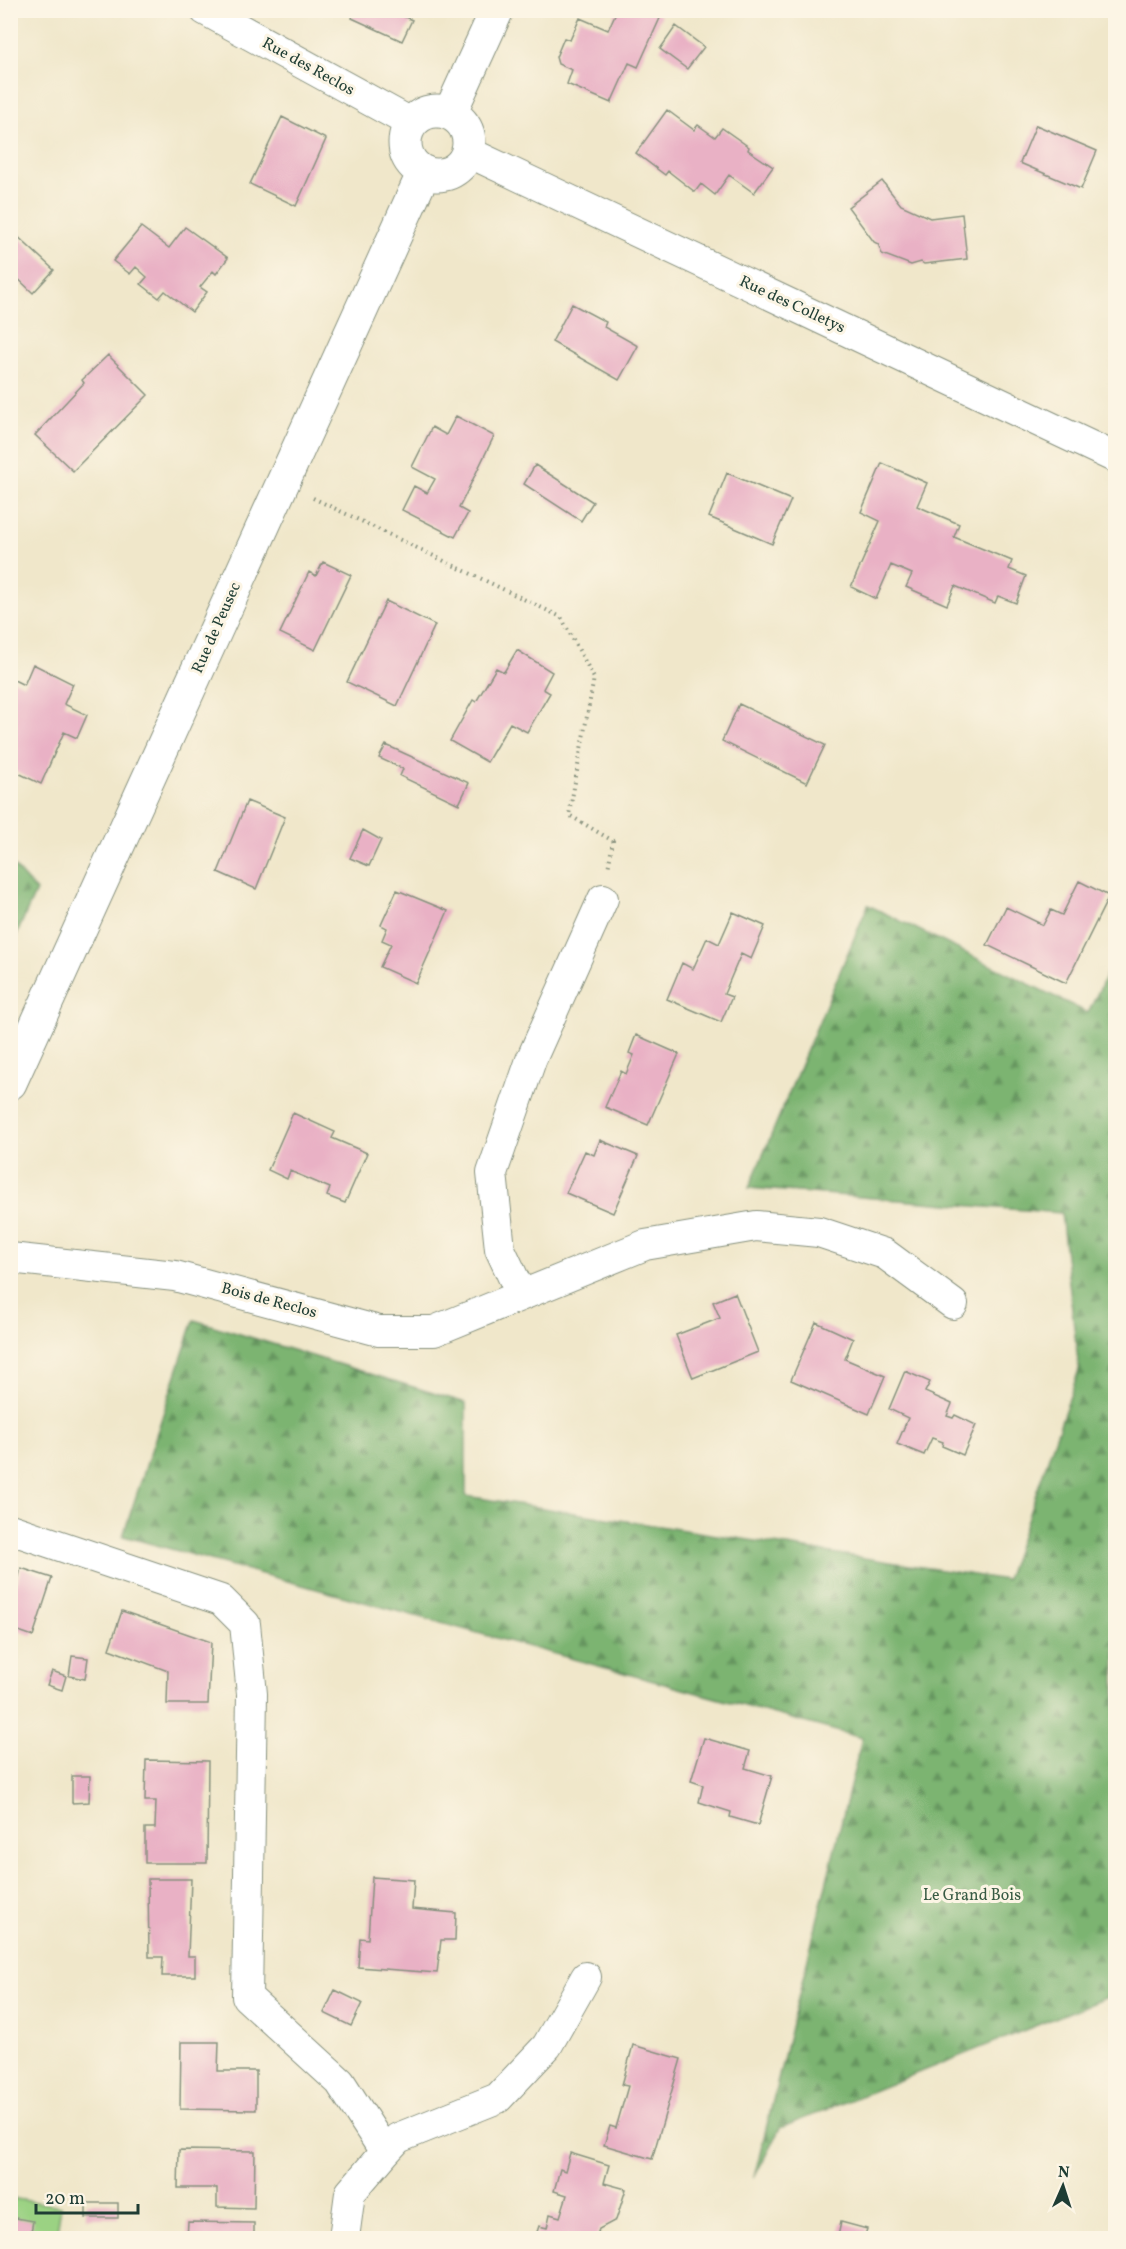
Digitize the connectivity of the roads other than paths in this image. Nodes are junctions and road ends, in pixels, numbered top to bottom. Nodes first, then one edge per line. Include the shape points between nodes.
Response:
1 (205, 10) edge
2 (497, 10) edge
3 (450, 113) junction
4 (411, 123) junction
5 (468, 153) junction
6 (424, 172) junction
7 (1116, 458) edge
8 (603, 899) road end
9 (10, 1083) edge
10 (10, 1258) edge
11 (521, 1294) junction
12 (953, 1304) dead end
13 (10, 1529) edge
14 (586, 1977) dead end
15 (385, 2152) junction
16 (344, 2238) edge

1 - 4 street, Rue des Reclos
2 - 3 street
3 - 4 street via 429,112
3 - 5 street via 464,125
4 - 6 street via 406,151
5 - 6 street via 455,170 445,174
5 - 7 street, Rue des Colletys
6 - 9 street, Rue de Peusec
8 - 11 street via 531,1060 492,1173 500,1249
10 - 11 street, Bois de Reclos via 176,1276 379,1331 434,1331
11 - 12 street, Bois de Reclos via 645,1245 756,1226 819,1232 885,1254
13 - 15 street via 221,1600 245,1624 252,1695 247,1997 340,2082
14 - 15 street via 547,2046 498,2098 398,2138
15 - 16 street via 350,2193

